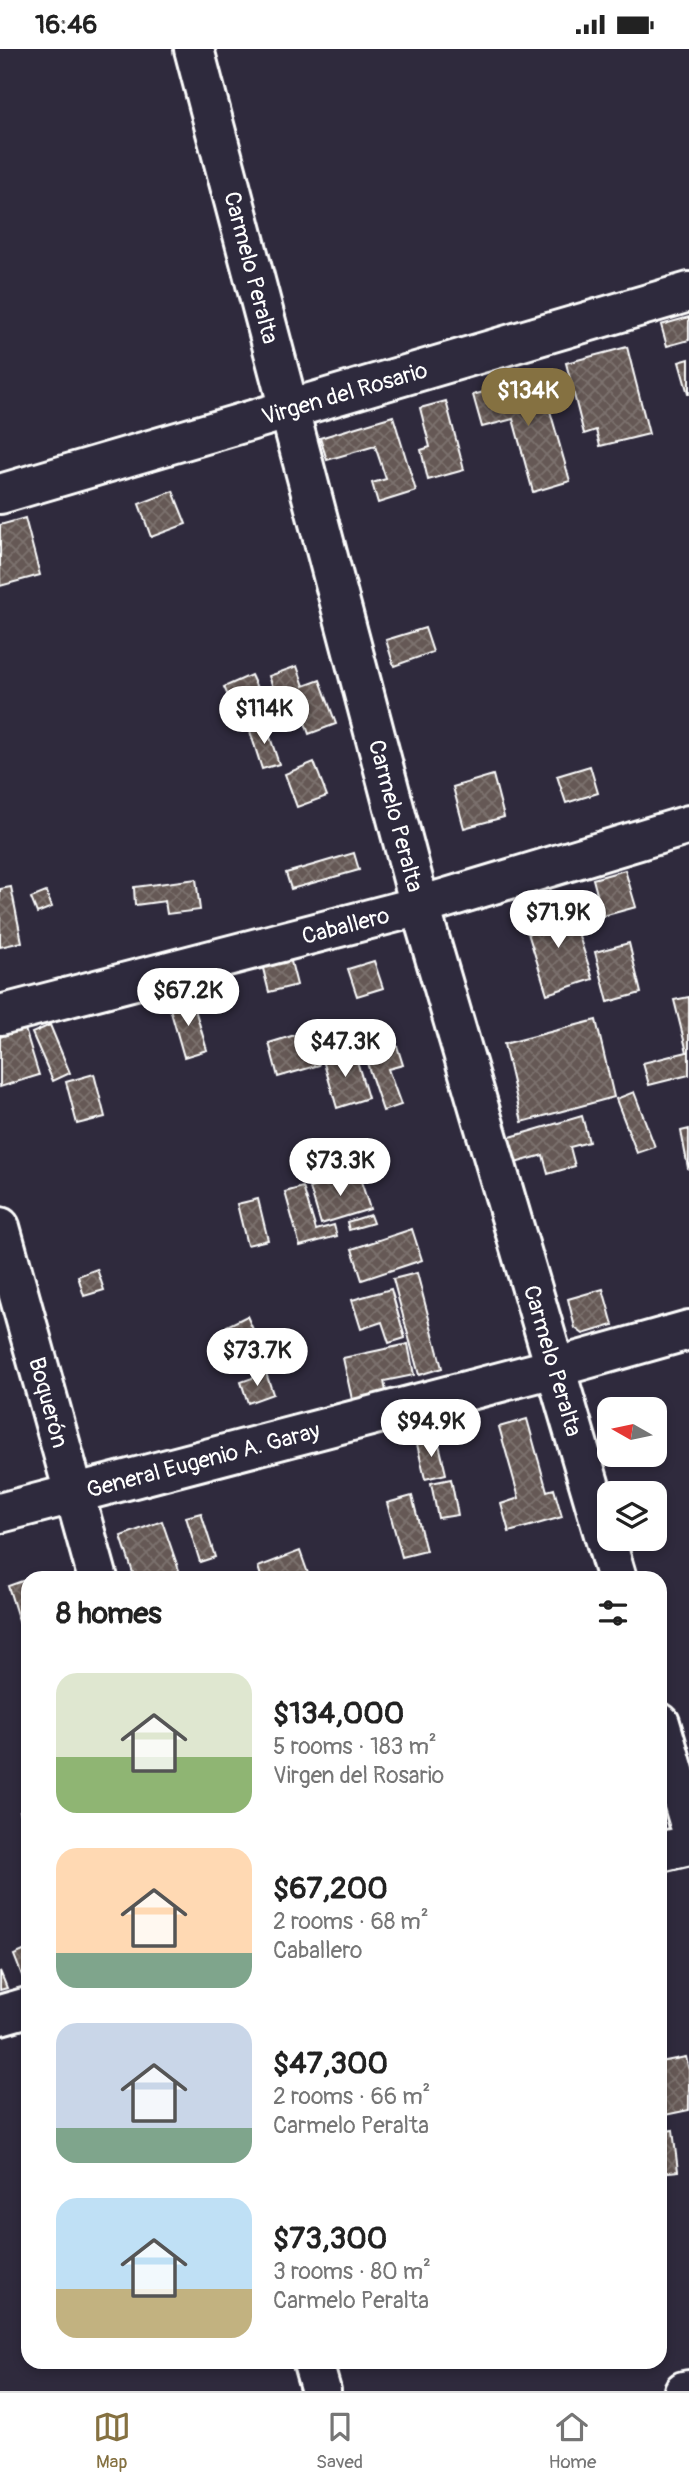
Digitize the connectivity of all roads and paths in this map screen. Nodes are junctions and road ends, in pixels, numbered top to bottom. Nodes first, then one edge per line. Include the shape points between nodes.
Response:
1 (194, 49) edge
2 (689, 292) edge
3 (288, 409) junction
4 (0, 495) edge
5 (689, 825) edge
6 (420, 906) junction
7 (0, 1015) edge
8 (0, 1227) edge
9 (689, 1330) edge
10 (554, 1368) junction
11 (75, 1493) junction
12 (0, 1513) edge
13 (97, 1571) edge
14 (615, 1571) edge
15 (667, 1747) edge
16 (689, 1822) edge
17 (689, 1845) edge
18 (667, 1850) edge
19 (21, 2009) edge
20 (0, 2015) edge
21 (315, 2369) edge
22 (321, 2391) edge

1 - 3 street, Carmelo Peralta
2 - 3 street, Virgen del Rosario
3 - 4 street, Virgen del Rosario
3 - 6 street, Carmelo Peralta
5 - 6 street, Caballero
6 - 7 street, Caballero
6 - 10 street, Carmelo Peralta
8 - 11 street, Boquerón
9 - 10 street, General Eugenio A. Garay
10 - 11 street, General Eugenio A. Garay
10 - 14 street, Carmelo Peralta
11 - 12 street, General Eugenio A. Garay
11 - 13 street, Boquerón
15 - 16 street
17 - 18 street
19 - 20 street
21 - 22 street

